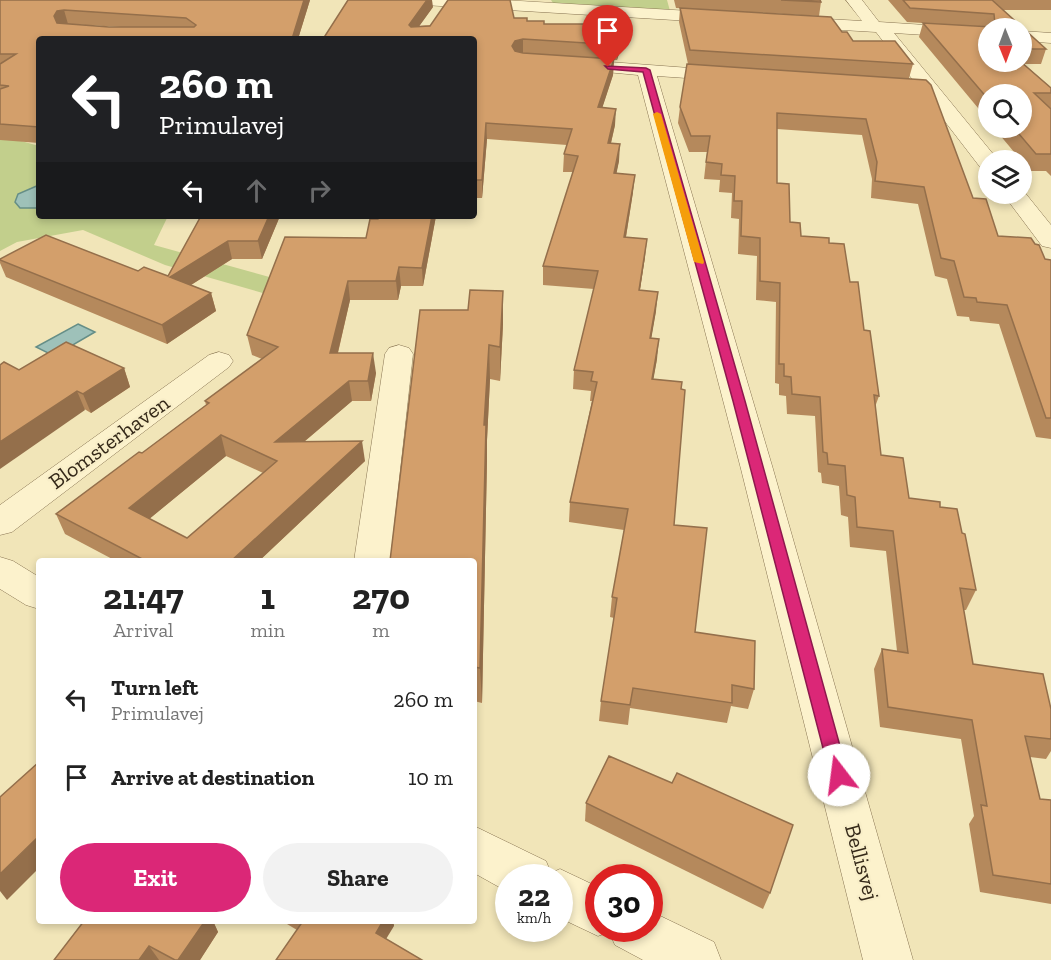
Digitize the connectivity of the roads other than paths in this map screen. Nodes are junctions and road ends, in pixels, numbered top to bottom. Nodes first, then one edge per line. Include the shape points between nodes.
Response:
1 (423, 0) edge
2 (854, 0) edge
3 (448, 2) junction
4 (434, 20) edge
5 (744, 20) edge
6 (779, 22) edge
7 (877, 28) junction
8 (978, 33) edge
9 (1032, 38) edge
10 (1047, 41) edge
11 (556, 64) edge
12 (646, 70) junction
13 (745, 76) edge
14 (906, 87) edge
15 (929, 88) junction
16 (978, 150) edge
17 (1022, 204) edge
18 (1051, 241) edge
19 (399, 354) dead end
20 (219, 361) dead end
21 (0, 523) edge
22 (372, 558) edge
23 (0, 572) edge
24 (36, 594) edge
25 (477, 850) edge
26 (503, 864) edge
27 (660, 942) edge
28 (696, 960) edge
29 (888, 960) edge

1 - 3 street
2 - 7 street
3 - 4 street
3 - 5 street
6 - 7 street
7 - 8 street
7 - 15 street
9 - 10 street
11 - 12 street
12 - 13 street
12 - 29 street, Bellisvej
14 - 15 street
15 - 16 street
17 - 18 street
19 - 22 street
20 - 21 street, Blomsterhaven
23 - 24 street
25 - 26 street
27 - 28 street

